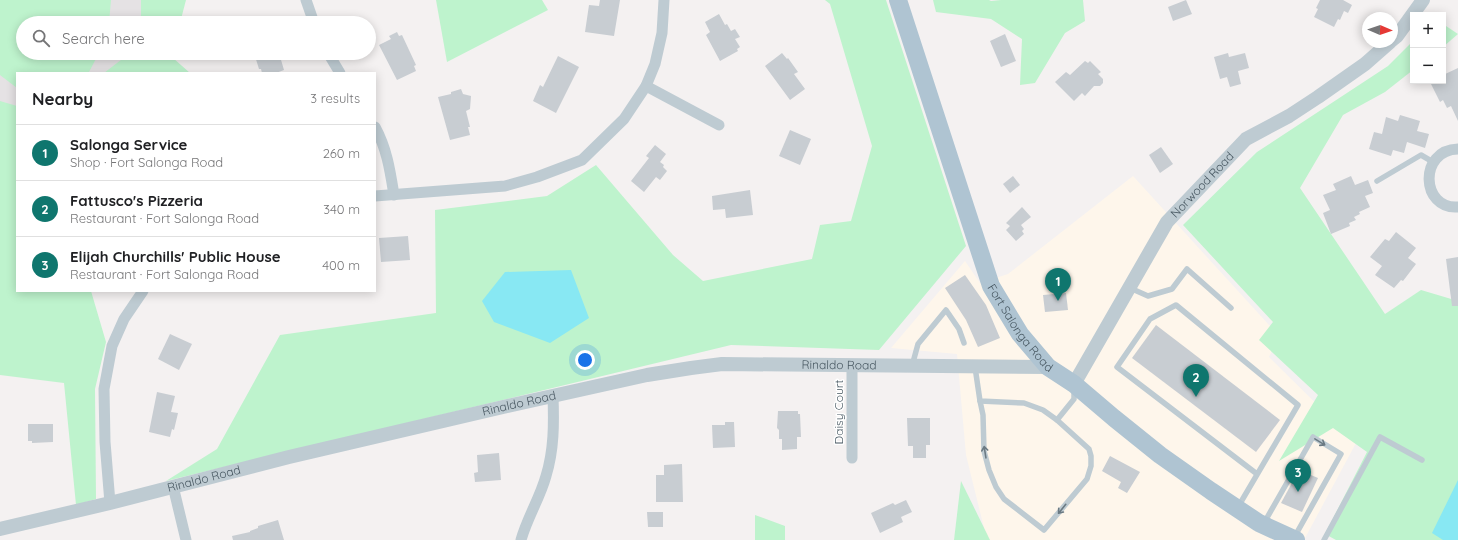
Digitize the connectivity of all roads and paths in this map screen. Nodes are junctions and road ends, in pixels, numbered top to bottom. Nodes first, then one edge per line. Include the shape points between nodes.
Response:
1 (306, 0) edge
2 (664, 0) edge
3 (898, 0) edge
4 (1423, 0) edge
5 (312, 16) edge
6 (1398, 35) edge
7 (1383, 48) edge
8 (332, 60) edge
9 (339, 72) edge
10 (646, 86) junction
11 (719, 125) dead end
12 (376, 129) edge
13 (1458, 149) edge
14 (1434, 162) junction
15 (1377, 181) dead end
16 (394, 195) junction
17 (376, 196) edge
18 (1458, 207) edge
19 (1130, 288) junction
20 (141, 292) edge
21 (1231, 308) dead end
22 (964, 343) dead end
23 (852, 365) junction
24 (912, 366) junction
25 (974, 366) junction
26 (1048, 367) junction
27 (1074, 384) junction
28 (553, 396) junction
29 (980, 401) junction
30 (1057, 420) junction
31 (852, 458) dead end
32 (1422, 460) dead end
33 (1257, 474) junction
34 (173, 486) junction
35 (110, 503) junction
36 (1237, 509) junction
37 (1263, 525) junction
38 (0, 529) edge
39 (1295, 539) edge
40 (186, 540) edge
41 (521, 540) edge
42 (1324, 540) edge

1 - 5 street
2 - 10 street via 662,33 655,64
3 - 26 main road, Fort Salonga Road via 991,286 1020,334
4 - 6 street, Norwood Road
7 - 19 street, Norwood Road via 1365,64 1312,101 1246,139 1167,222
8 - 9 street
10 - 11 street
10 - 16 street via 624,119 582,160 505,186
12 - 16 street via 383,142 390,167
13 - 14 street via 1440,155
14 - 15 lane via 1422,156
14 - 18 street via 1429,171 1431,191 1445,205
16 - 17 street
19 - 21 lane via 1148,296 1172,289 1187,270
19 - 27 street, Norwood Road
20 - 35 street via 124,319 112,346 104,389
22 - 24 lane via 959,329 946,310 918,344
23 - 24 street, Rinaldo Road
23 - 28 street, Rinaldo Road via 722,364 647,375
23 - 31 street, Daisy Court
24 - 25 street, Rinaldo Road
25 - 26 street, Rinaldo Road
25 - 29 lane
26 - 27 main road, Fort Salonga Road
27 - 30 lane via 1074,398
27 - 36 main road, Fort Salonga Road via 1160,455
28 - 34 street, Rinaldo Road
28 - 41 street via 554,431 546,477
29 - 30 lane via 1024,403 1043,410
30 -> 29 lane via 1089,449 1091,466 1087,478 1044,530 1004,499 996,487 984,451
32 - 42 lane via 1380,437
33 - 33 lane via 1298,404 1176,305 1150,319 1117,367
33 - 36 lane
34 - 35 street, Rinaldo Road
34 - 40 street
35 - 38 street, Rinaldo Road
36 - 37 main road, Fort Salonga Road
37 - 39 main road, Fort Salonga Road
37 -> 39 lane via 1313,438 1341,454

